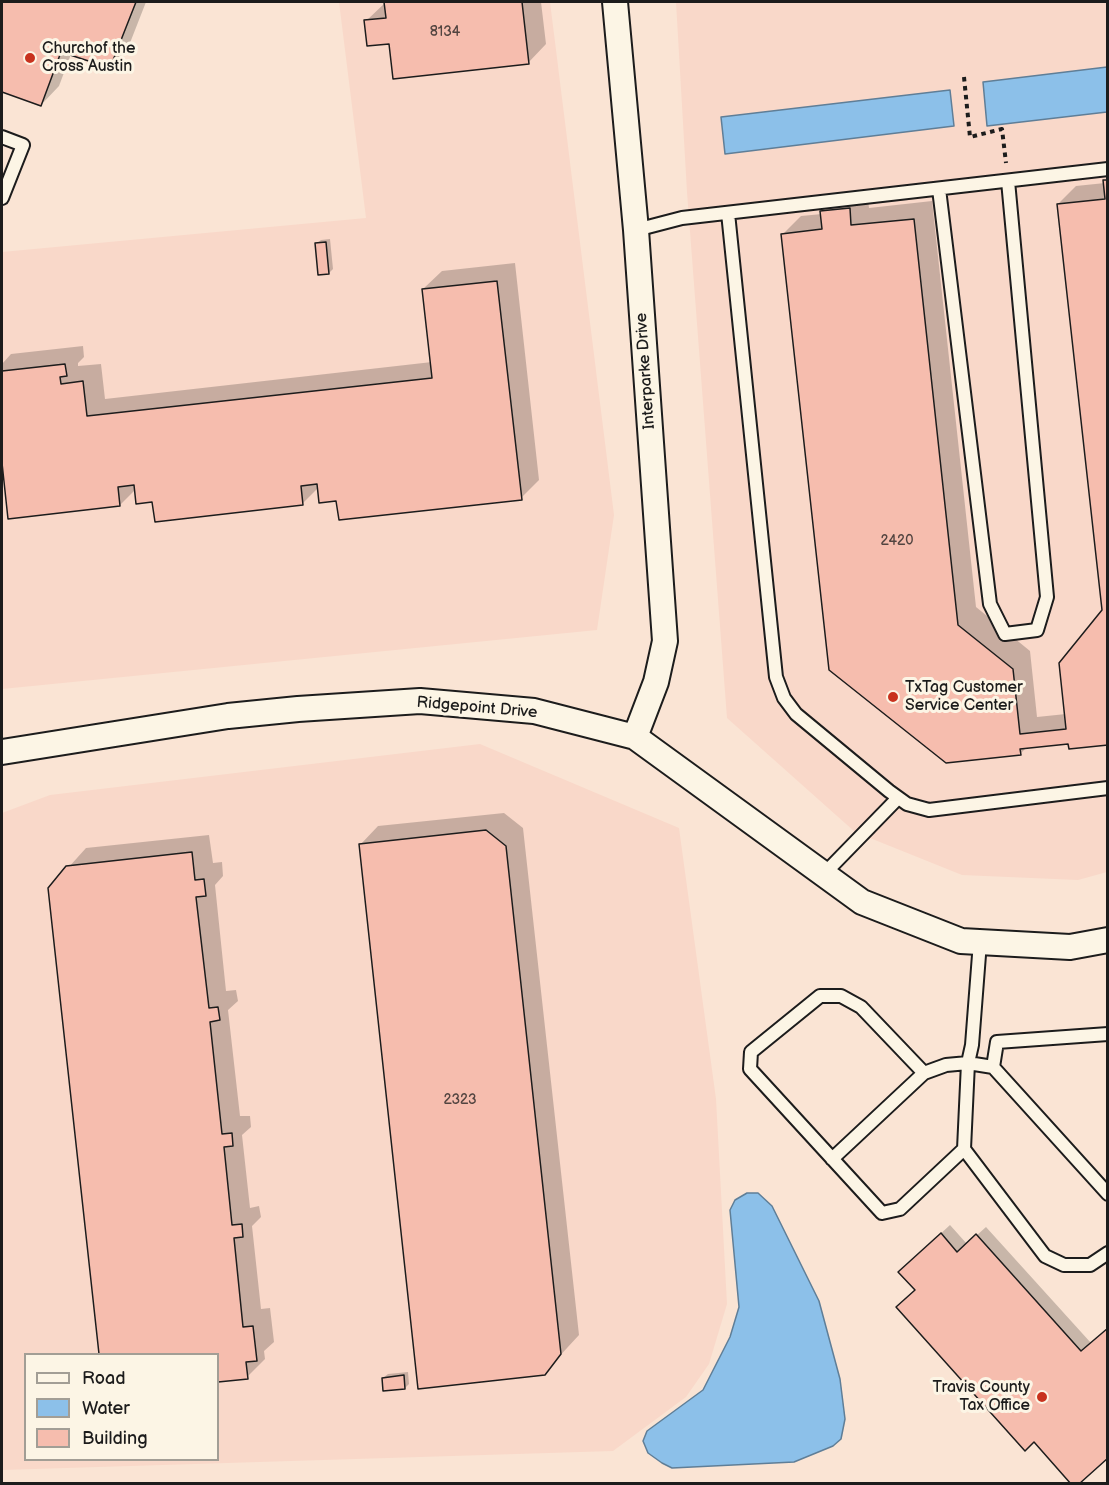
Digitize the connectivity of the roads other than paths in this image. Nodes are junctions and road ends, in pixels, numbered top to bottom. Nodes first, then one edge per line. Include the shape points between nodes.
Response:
1 (615, 2) edge
2 (2, 136) edge
3 (1107, 169) edge
4 (1008, 181) junction
5 (939, 189) junction
6 (2, 198) edge
7 (728, 213) junction
8 (636, 230) junction
9 (635, 737) junction
10 (2, 752) edge
11 (1107, 788) edge
12 (898, 798) junction
13 (824, 874) junction
14 (1107, 939) edge
15 (980, 942) junction
16 (1107, 1034) edge
17 (968, 1063) junction
18 (993, 1067) junction
19 (924, 1073) junction
20 (964, 1149) junction
21 (832, 1159) junction
22 (1107, 1194) edge
23 (1107, 1253) edge

1 - 8 street, Interparke Drive
2 - 6 lane via 23,145
3 - 4 lane
4 - 5 lane
4 - 5 lane via 1047,597 1037,630 1026,632 1005,634 990,604
5 - 7 lane
7 - 8 lane via 682,218
7 - 12 lane via 776,677 796,714
8 - 9 street, Interparke Drive via 665,641 656,682
9 - 10 street, Ridgepoint Drive via 534,711 420,701 228,716
9 - 13 street, Ridgepoint Drive
11 - 12 lane via 929,810
12 - 13 lane
13 - 15 street, Ridgepoint Drive via 862,902 961,941
14 - 15 street, Ridgepoint Drive via 1070,947
15 - 17 lane
16 - 18 lane via 998,1042
17 - 18 lane
17 - 19 lane
17 - 20 lane
18 - 22 lane
19 - 21 lane
19 - 21 lane via 861,1007 841,996 820,996 751,1052 750,1069
20 - 21 lane via 900,1209 882,1213
20 - 23 lane via 1045,1256 1064,1265 1090,1265

